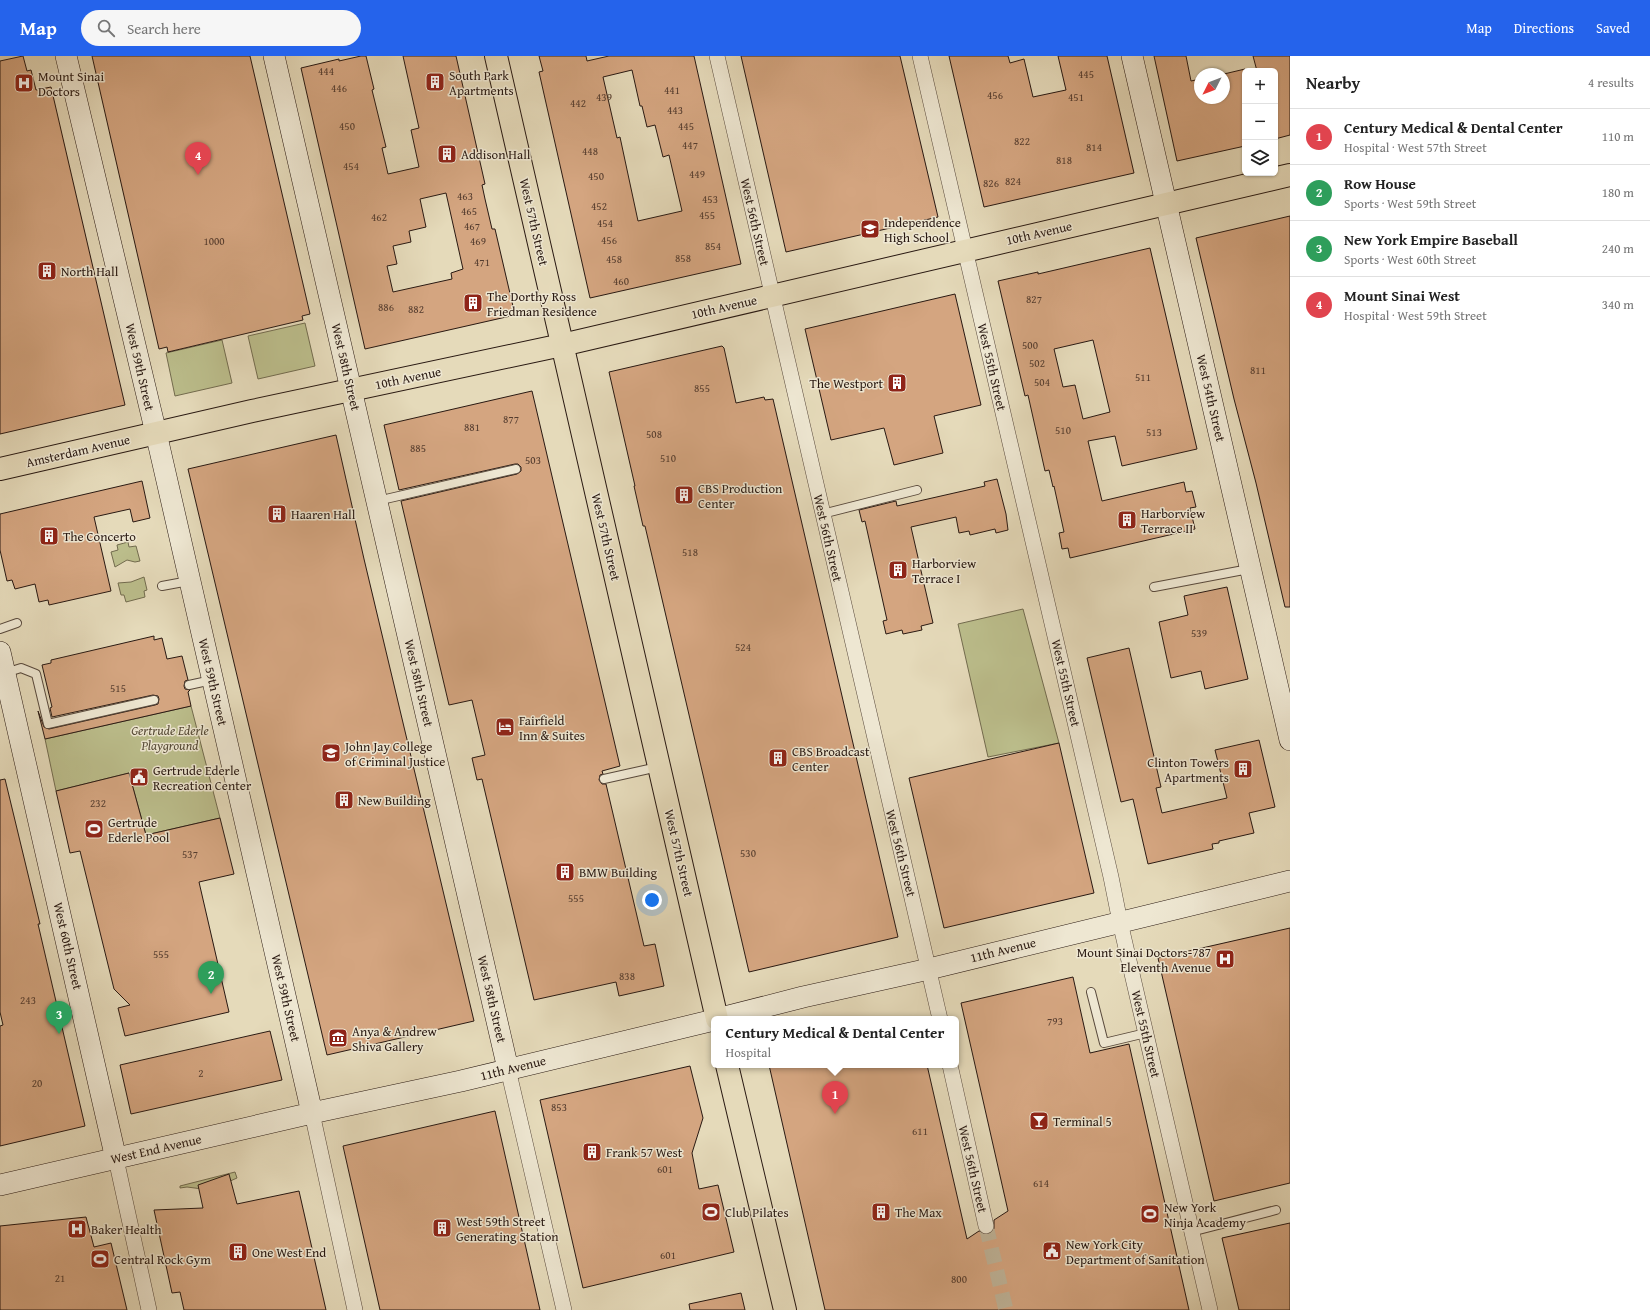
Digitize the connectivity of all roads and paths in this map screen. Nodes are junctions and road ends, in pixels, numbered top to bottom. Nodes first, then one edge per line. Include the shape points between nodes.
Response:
1 (66, 56) edge
2 (274, 56) edge
3 (496, 56) edge
4 (717, 56) edge
5 (920, 56) edge
6 (1132, 56) edge
7 (1290, 175) edge
8 (1166, 204) junction
9 (965, 250) junction
10 (772, 296) junction
11 (562, 345) junction
12 (351, 390) junction
13 (156, 433) junction
14 (0, 469) edge
15 (516, 469) dead end
16 (917, 490) dead end
17 (376, 501) junction
18 (822, 514) junction
19 (1250, 569) junction
20 (190, 581) junction
21 (162, 586) dead end
22 (1154, 588) dead end
23 (17, 623) dead end
24 (0, 629) edge
25 (0, 652) edge
26 (5, 673) junction
27 (213, 680) junction
28 (189, 685) dead end
29 (154, 700) dead end
30 (1290, 740) edge
31 (659, 767) junction
32 (604, 779) dead end
33 (1290, 882) edge
34 (1120, 922) junction
35 (929, 969) junction
36 (1091, 992) dead end
37 (715, 1016) edge
38 (728, 1016) edge
39 (939, 1016) edge
40 (711, 1020) edge
41 (1146, 1033) junction
42 (729, 1068) edge
43 (951, 1068) edge
44 (508, 1069) junction
45 (312, 1113) junction
46 (116, 1159) junction
47 (0, 1185) edge
48 (1276, 1210) dead end
49 (986, 1226) tunnel mouth
50 (1191, 1232) junction
51 (149, 1310) edge
52 (355, 1310) edge
53 (564, 1310) edge
54 (785, 1310) edge
55 (1210, 1310) edge

1 - 13 street, West 59th Street
2 - 12 street, West 58th Street
3 - 11 main road, West 57th Street
4 - 10 street, West 56th Street
5 - 9 street, West 55th Street
6 - 8 street, West 54th Street
7 - 8 main road, 10th Avenue
8 - 9 main road, 10th Avenue
8 - 19 street, West 54th Street
9 - 10 main road, 10th Avenue
9 - 34 street, West 55th Street
10 - 11 main road, 10th Avenue
10 - 18 street, West 56th Street
11 - 12 main road, 10th Avenue
11 - 31 main road, West 57th Street
12 - 13 main road, 10th Avenue
12 - 17 street, West 58th Street
13 - 14 main road, Amsterdam Avenue
13 - 20 street, West 59th Street
15 - 17 lane
16 - 18 lane
17 - 44 street, West 58th Street
18 - 35 street, West 56th Street
19 - 22 lane
19 - 30 street, West 54th Street
20 - 21 lane
20 - 27 street, West 59th Street
23 - 24 lane
25 - 26 street, West 60th Street
26 - 29 lane via 21,668 36,674 48,724
26 - 46 street, West 60th Street
27 - 28 lane
27 - 45 street, West 59th Street
31 - 32 lane
31 - 37 main road, West 57th Street
33 - 34 street, 11th Avenue
34 - 35 street, 11th Avenue
34 - 41 street, West 55th Street
35 - 38 street, 11th Avenue
35 - 39 street, West 56th Street
36 - 41 lane via 1104,1043
40 - 44 street, 11th Avenue
41 - 50 street, West 55th Street
42 - 54 main road
43 - 49 street, West 56th Street
44 - 45 street, 11th Avenue
44 - 53 street, West 58th Street
45 - 46 street, West End Avenue
45 - 52 street, West 59th Street
46 - 47 street, West End Avenue
46 - 51 street, West 60th Street
48 - 50 lane
50 - 55 street, West 55th Street

